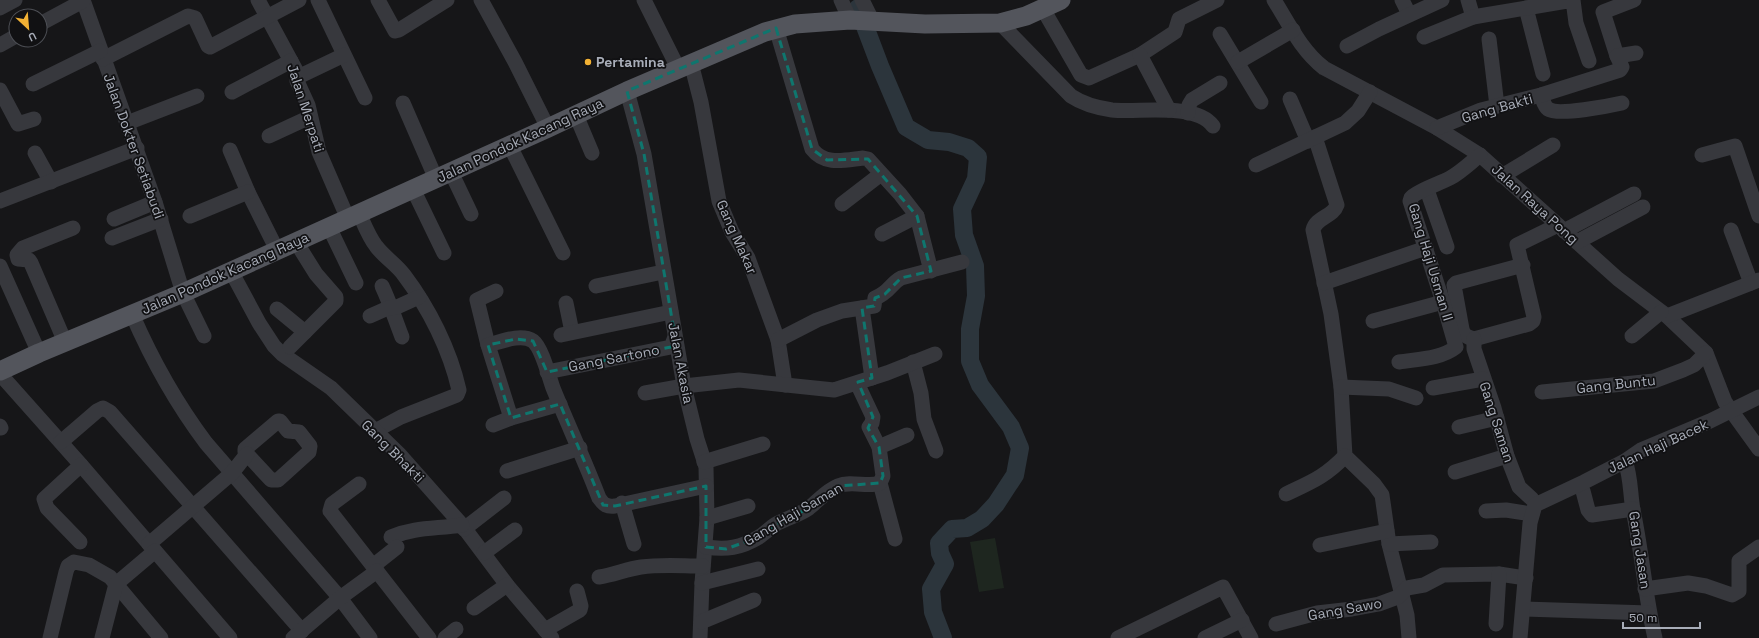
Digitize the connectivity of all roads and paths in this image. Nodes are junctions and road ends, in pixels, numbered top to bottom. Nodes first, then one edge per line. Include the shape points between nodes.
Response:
1 (15, 0) edge
2 (258, 0) edge
3 (299, 0) edge
4 (318, 0) edge
5 (378, 0) edge
6 (446, 0) edge
7 (481, 0) edge
8 (644, 0) edge
9 (841, 0) edge
10 (862, 0) edge
11 (1061, 0) edge
12 (1217, 0) edge
13 (1402, 0) edge
14 (1442, 0) edge
15 (1468, 0) edge
16 (1633, 0) edge
17 (83, 1) edge
18 (1278, 1) edge
19 (0, 8) edge
20 (1526, 8) junction
21 (1043, 9) junction
22 (1409, 14) junction
23 (267, 17) junction
24 (1473, 17) junction
25 (48, 20) edge
26 (862, 20) junction
27 (1000, 23) junction
28 (776, 28) junction
29 (1292, 30) junction
30 (1220, 34) dead end
31 (1424, 37) dead end
32 (1490, 39) dead end
33 (1347, 46) dead end
34 (1636, 53) dead end
35 (102, 55) junction
36 (344, 55) junction
37 (1140, 55) junction
38 (1617, 56) junction
39 (291, 61) junction
40 (1589, 61) dead end
41 (1238, 62) junction
42 (684, 66) junction
43 (1543, 74) dead end
44 (298, 77) junction
45 (1220, 83) dead end
46 (33, 84) dead end
47 (0, 90) edge
48 (627, 91) junction
49 (232, 92) dead end
50 (1370, 92) junction
51 (1541, 95) junction
52 (197, 96) dead end
53 (365, 98) dead end
54 (1290, 99) dead end
55 (1261, 102) dead end
56 (403, 103) dead end
57 (1622, 103) dead end
58 (1497, 106) junction
59 (1170, 110) junction
60 (1188, 113) junction
61 (576, 115) junction
62 (310, 117) junction
63 (34, 119) dead end
64 (127, 123) junction
65 (1213, 126) dead end
66 (548, 128) junction
67 (1437, 128) junction
68 (269, 136) dead end
69 (1311, 139) junction
70 (1553, 145) dead end
71 (510, 146) junction
72 (137, 148) junction
73 (230, 150) dead end
74 (35, 153) dead end
75 (592, 153) dead end
76 (1480, 155) junction
77 (1702, 155) dead end
78 (1256, 165) dead end
79 (881, 174) junction
80 (444, 175) junction
81 (1502, 176) junction
82 (51, 182) junction
83 (413, 189) junction
84 (1427, 190) junction
85 (248, 192) junction
86 (1634, 194) dead end
87 (0, 202) edge
88 (155, 202) junction
89 (842, 204) dead end
90 (1643, 207) dead end
91 (471, 214) dead end
92 (190, 216) dead end
93 (353, 216) junction
94 (917, 216) junction
95 (1759, 216) edge
96 (114, 219) dead end
97 (161, 220) junction
98 (329, 227) junction
99 (73, 228) dead end
100 (1561, 228) junction
101 (1731, 230) dead end
102 (882, 234) dead end
103 (112, 238) dead end
104 (296, 242) junction
105 (1577, 242) junction
106 (1447, 247) dead end
107 (1426, 248) junction
108 (277, 250) junction
109 (444, 253) dead end
110 (563, 253) dead end
111 (962, 262) dead end
112 (1523, 265) junction
113 (0, 266) edge
114 (231, 271) junction
115 (931, 271) junction
116 (663, 272) junction
117 (1755, 281) edge
118 (356, 283) dead end
119 (1324, 283) junction
120 (382, 286) dead end
121 (596, 286) dead end
122 (496, 291) dead end
123 (183, 293) junction
124 (419, 297) junction
125 (1443, 302) junction
126 (566, 304) dead end
127 (862, 308) junction
128 (277, 309) dead end
129 (393, 309) junction
130 (671, 312) junction
131 (132, 314) junction
132 (1664, 314) junction
133 (370, 316) dead end
134 (1373, 321) dead end
135 (305, 332) junction
136 (204, 336) dead end
137 (1632, 336) dead end
138 (402, 337) dead end
139 (675, 337) junction
140 (1474, 339) junction
141 (778, 340) junction
142 (65, 342) junction
143 (488, 345) junction
144 (290, 347) dead end
145 (39, 353) junction
146 (1706, 353) junction
147 (935, 354) dead end
148 (913, 362) junction
149 (1400, 362) dead end
150 (0, 371) edge
151 (547, 372) junction
152 (0, 374) edge
153 (872, 378) junction
154 (1483, 379) junction
155 (857, 383) junction
156 (785, 385) junction
157 (684, 386) junction
158 (1341, 387) junction
159 (1433, 388) dead end
160 (1542, 392) dead end
161 (645, 394) dead end
162 (1759, 397) edge
163 (1416, 398) dead end
164 (560, 404) junction
165 (1730, 411) junction
166 (511, 418) junction
167 (1497, 418) junction
168 (493, 425) dead end
169 (1459, 428) dead end
170 (375, 431) junction
171 (907, 435) dead end
172 (61, 442) junction
173 (763, 444) dead end
174 (879, 447) junction
175 (580, 448) junction
176 (1759, 449) edge
177 (936, 451) dead end
178 (247, 454) dead end
179 (1345, 456) junction
180 (1507, 456) junction
181 (1625, 461) junction
182 (704, 462) junction
183 (81, 465) junction
184 (507, 471) dead end
185 (232, 473) junction
186 (1456, 474) dead end
187 (880, 483) junction
188 (359, 484) dead end
189 (706, 486) junction
190 (1583, 491) dead end
191 (1286, 494) dead end
192 (504, 498) dead end
193 (622, 503) junction
194 (748, 506) dead end
195 (1533, 506) junction
196 (192, 507) junction
197 (1633, 508) junction
198 (1486, 512) dead end
199 (707, 518) junction
200 (463, 527) junction
201 (515, 530) dead end
202 (1388, 537) junction
203 (895, 539) dead end
204 (80, 542) dead end
205 (1431, 542) dead end
206 (634, 544) dead end
207 (1320, 545) dead end
208 (706, 547) junction
209 (1759, 547) edge
210 (152, 548) junction
211 (484, 554) junction
212 (703, 566) junction
213 (375, 568) junction
214 (758, 569) dead end
215 (1499, 574) junction
216 (599, 577) dead end
217 (1526, 578) junction
218 (702, 583) junction
219 (116, 584) junction
220 (507, 585) junction
221 (1645, 589) junction
222 (577, 591) dead end
223 (1402, 592) junction
224 (340, 598) junction
225 (754, 600) dead end
226 (474, 608) dead end
227 (1524, 609) junction
228 (1649, 613) junction
229 (1242, 620) junction
230 (701, 622) junction
231 (1276, 624) dead end
232 (1496, 624) dead end
233 (297, 634) edge
234 (548, 634) edge
235 (361, 635) edge
236 (50, 638) edge
237 (102, 638) edge
238 (162, 638) edge
239 (230, 638) edge
240 (429, 638) edge
241 (700, 638) edge
242 (1118, 638) edge
243 (1205, 638) edge
244 (1251, 638) edge
245 (1410, 638) edge
246 (1520, 638) edge
247 (1655, 638) edge

1 - 19 street
2 - 23 street, Jalan Merpati
3 - 23 street
4 - 36 street
5 - 6 street via 395,31
7 - 66 street
8 - 42 street, Gang Makar
9 - 26 street
10 - 26 street
11 - 21 main road, Jalan Pondok Kacang Raya
12 - 37 street via 1182,18 1178,21 1177,30 1172,36
13 - 22 street
14 - 22 street
15 - 24 street
16 - 38 street via 1602,13
17 - 25 street
17 - 35 street, Jalan Dokter Setiabudi
18 - 29 street, Jalan Raya Pong
20 - 24 street
20 - 40 street via 1572,0 1576,23
20 - 43 street
21 - 27 main road, Jalan Pondok Kacang Raya
21 - 37 street via 1085,78
22 - 33 street
23 - 35 street via 210,47 195,18 188,16
23 - 39 street, Jalan Merpati
24 - 31 street
26 - 27 main road, Jalan Pondok Kacang Raya via 925,24
26 - 28 main road, Jalan Pondok Kacang Raya via 795,24
27 - 59 street via 1071,96 1080,101 1111,110
28 - 42 main road, Jalan Pondok Kacang Raya
28 - 79 street via 812,149 826,160 868,159
29 - 41 street
29 - 50 street, Jalan Raya Pong via 1314,60 1324,68
30 - 41 street
32 - 58 street
34 - 38 street
35 - 46 street
35 - 64 street, Jalan Dokter Setiabudi
36 - 44 street
36 - 53 street
37 - 59 street
38 - 51 street via 1622,67 1620,70
39 - 44 street, Jalan Merpati
39 - 49 street
41 - 55 street
42 - 48 main road, Jalan Pondok Kacang Raya
42 - 141 street, Gang Makar via 701,102 719,201 732,232 748,258
44 - 62 street, Jalan Merpati via 297,81 308,105
45 - 60 street via 1192,100
47 - 63 street via 18,124
48 - 61 main road, Jalan Pondok Kacang Raya
48 - 116 street, Jalan Akasia via 644,154
50 - 67 street, Jalan Raya Pong
50 - 69 street via 1365,102 1345,123
51 - 57 street, Gang Bakti via 1546,107 1554,111
51 - 58 street, Gang Bakti
52 - 64 street
54 - 69 street
56 - 80 street
58 - 67 street, Gang Bakti
59 - 60 street
60 - 65 street via 1206,118
61 - 66 main road, Jalan Pondok Kacang Raya
61 - 75 street
62 - 68 street
62 - 93 street, Jalan Merpati via 319,152
64 - 72 street, Jalan Dokter Setiabudi
66 - 71 main road, Jalan Pondok Kacang Raya
67 - 76 street, Jalan Raya Pong
69 - 78 street
69 - 119 street via 1337,205 1335,210 1314,225 1313,230
70 - 81 street
71 - 80 main road, Jalan Pondok Kacang Raya
71 - 110 street
72 - 82 street
72 - 88 street, Jalan Dokter Setiabudi
73 - 85 street
74 - 82 street
76 - 81 street, Jalan Raya Pong
76 - 84 street, Gang Haji Usman II via 1458,174
77 - 95 street via 1735,146
79 - 89 street
79 - 94 street
80 - 83 main road, Jalan Pondok Kacang Raya
80 - 91 street
81 - 100 street, Jalan Raya Pong
82 - 87 street
83 - 93 main road, Jalan Pondok Kacang Raya
83 - 109 street
84 - 106 street
84 - 107 street, Gang Haji Usman II via 1412,196 1410,201
85 - 92 street
85 - 108 street
86 - 100 street
88 - 96 street
88 - 97 street, Jalan Dokter Setiabudi
90 - 105 street
93 - 98 main road, Jalan Pondok Kacang Raya
93 - 124 street, Jalan Merpati via 376,246 403,274
94 - 102 street
94 - 115 street
97 - 103 street
97 - 123 street, Jalan Dokter Setiabudi
98 - 104 main road, Jalan Pondok Kacang Raya
98 - 118 street
99 - 142 street via 23,248 17,255 18,259 31,263
100 - 105 street, Jalan Raya Pong
100 - 112 street via 1517,245
101 - 117 street
104 - 108 main road, Jalan Pondok Kacang Raya
104 - 135 street via 316,274 336,297 336,301
105 - 132 street, Jalan Raya Pong via 1618,279
107 - 119 street
107 - 125 street, Gang Haji Usman II
108 - 114 main road, Jalan Pondok Kacang Raya
111 - 115 street
112 - 140 street via 1533,321
112 - 140 street via 1454,285 1463,334
113 - 145 street
114 - 123 main road, Jalan Pondok Kacang Raya
114 - 170 street, Gang Bhakti via 274,346 331,388
115 - 127 street via 897,280 885,294 876,298 874,306
116 - 121 street
116 - 130 street, Jalan Akasia
117 - 132 street
119 - 158 street
120 - 129 street
122 - 143 street via 471,302
123 - 131 main road, Jalan Pondok Kacang Raya
123 - 136 street, Jalan Dokter Setiabudi
124 - 129 street
124 - 170 street, Jalan Merpati via 452,365 458,395
125 - 134 street
125 - 149 street, Gang Haji Usman II via 1456,347 1438,356
126 - 130 street via 567,334
127 - 141 street via 842,311 817,320
127 - 153 street
128 - 135 street
129 - 133 street via 388,308
129 - 138 street via 392,314
130 - 139 street, Jalan Akasia
131 - 142 main road, Jalan Pondok Kacang Raya
131 - 185 street via 148,350 181,409
132 - 137 street
132 - 146 street, Jalan Raya Pong
135 - 144 street
139 - 151 street, Gang Sartono via 671,347
139 - 157 street, Jalan Akasia
140 - 154 street, Gang Saman via 1474,349
141 - 156 street, Gang Makar
142 - 145 main road, Jalan Pondok Kacang Raya
143 - 151 street via 516,339 533,342 541,354
143 - 166 street
145 - 150 main road, Jalan Pondok Kacang Raya
146 - 160 street, Gang Buntu via 1694,365 1654,381
146 - 165 street, Jalan Raya Pong
147 - 148 street
148 - 153 street
148 - 177 street via 922,393 924,419
151 - 164 street
152 - 172 street
153 - 155 street
154 - 159 street
154 - 167 street, Gang Saman
155 - 156 street via 834,390
155 - 174 street via 873,418 869,427
156 - 157 street via 739,380
157 - 161 street
157 - 182 street, Jalan Akasia
158 - 163 street via 1389,389
158 - 179 street
162 - 165 street, Jalan Haji Bacek
164 - 166 street
164 - 175 street
165 - 176 street, Jalan Raya Pong
165 - 181 street, Jalan Haji Bacek via 1646,448
166 - 168 street
167 - 169 street
167 - 180 street, Gang Saman
170 - 200 street, Gang Bhakti
171 - 174 street
172 - 183 street
172 - 196 street via 103,408 120,422
173 - 182 street
174 - 187 street via 883,476
175 - 184 street
175 - 193 street via 603,505 609,507
178 - 185 street
179 - 191 street via 1324,476
179 - 202 street via 1380,491
180 - 186 street
180 - 195 street, Gang Saman via 1519,488
181 - 195 street, Jalan Haji Bacek
181 - 197 street, Gang Jasan via 1631,482
182 - 189 street, Jalan Akasia
183 - 204 street via 44,499 48,508
183 - 210 street
185 - 196 street
185 - 224 street
187 - 203 street
187 - 208 street, Gang Haji Saman via 850,483 838,486 803,512 775,525 759,537 726,549
188 - 213 street via 332,504 330,511
189 - 193 street
189 - 199 street, Jalan Akasia
190 - 197 street via 1592,515
192 - 200 street
193 - 206 street
194 - 199 street
195 - 198 street
195 - 217 street
196 - 210 street
196 - 233 street
197 - 221 street, Gang Jasan
199 - 208 street, Jalan Akasia
200 - 211 street, Gang Bhakti
200 - 213 street via 413,530 394,542
201 - 211 street
202 - 205 street
202 - 207 street
202 - 223 street
208 - 212 street, Jalan Akasia
209 - 221 street via 1739,561 1739,591 1732,595 1688,583
210 - 219 street
210 - 239 street
211 - 220 street, Gang Bhakti
212 - 216 street via 662,565
212 - 218 street, Jalan Akasia
213 - 224 street
213 - 240 street
214 - 218 street
215 - 217 street, Gang Sawo
215 - 223 street, Gang Sawo via 1443,575 1427,584
215 - 232 street
217 - 227 street
218 - 230 street, Jalan Akasia
219 - 236 street via 105,573 89,564 74,562 68,566
219 - 237 street
219 - 238 street
220 - 226 street
220 - 234 street, Gang Bhakti
221 - 228 street, Gang Jasan
222 - 234 street via 580,610
223 - 231 street, Gang Sawo via 1398,597 1379,604 1317,613
223 - 245 street
224 - 233 street
224 - 235 street
225 - 230 street
227 - 228 street
227 - 246 street
228 - 247 street, Gang Jasan
229 - 242 street via 1225,589 1220,588
229 - 243 street
229 - 244 street
230 - 241 street, Jalan Akasia

